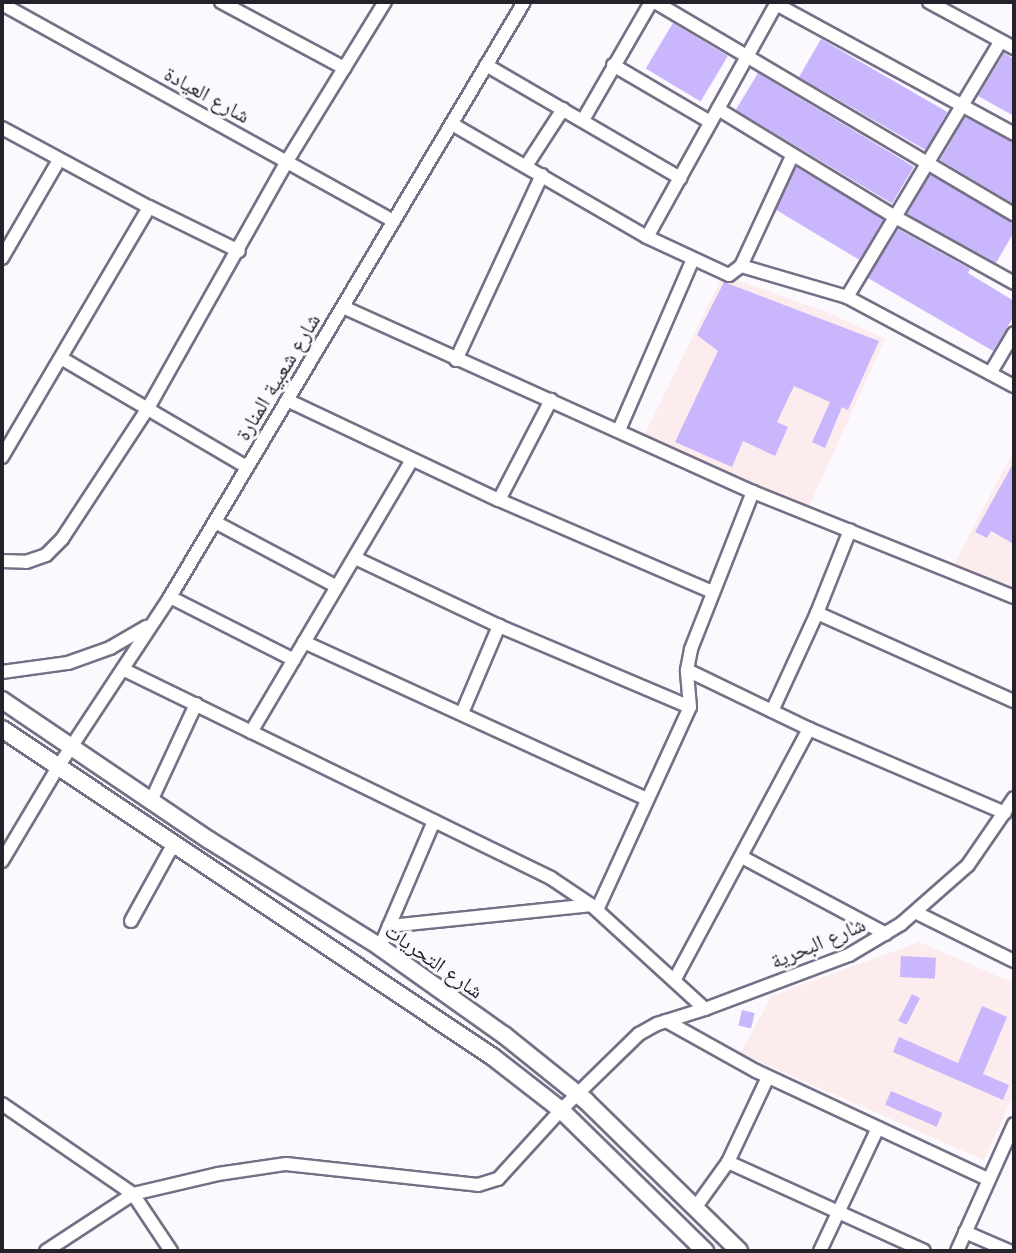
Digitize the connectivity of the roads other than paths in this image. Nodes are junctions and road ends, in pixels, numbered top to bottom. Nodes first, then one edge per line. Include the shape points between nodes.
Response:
1 (221, 2) edge
2 (385, 2) edge
3 (524, 2) edge
4 (653, 2) edge
5 (685, 2) edge
6 (930, 2) edge
7 (776, 3) edge
8 (2, 4) edge
9 (677, 15) junction
10 (1000, 42) junction
11 (1014, 48) edge
12 (748, 56) junction
13 (486, 65) junction
14 (613, 65) junction
15 (344, 68) junction
16 (563, 108) junction
17 (718, 108) junction
18 (962, 108) junction
19 (583, 120) junction
20 (710, 122) junction
21 (452, 124) junction
22 (2, 128) edge
23 (1014, 134) edge
24 (792, 156) junction
25 (60, 160) junction
26 (287, 161) junction
27 (928, 164) junction
28 (526, 166) junction
29 (542, 175) junction
30 (680, 178) junction
31 (149, 207) junction
32 (1014, 214) edge
33 (895, 217) junction
34 (394, 221) junction
35 (648, 237) junction
36 (4, 251) edge
37 (239, 251) junction
38 (693, 259) junction
39 (741, 266) junction
40 (1014, 283) edge
41 (847, 297) junction
42 (342, 307) junction
43 (1014, 333) edge
44 (61, 358) junction
45 (456, 360) junction
46 (990, 372) junction
47 (1014, 386) edge
48 (287, 400) junction
49 (551, 400) junction
50 (148, 408) junction
51 (619, 430) junction
52 (6, 440) edge
53 (2, 457) edge
54 (411, 460) junction
55 (247, 467) junction
56 (753, 492) junction
57 (499, 500) junction
58 (215, 522) junction
59 (850, 530) junction
60 (355, 558) junction
61 (2, 561) edge
62 (337, 587) junction
63 (713, 592) junction
64 (170, 597) junction
65 (1014, 597) edge
66 (817, 614) junction
67 (149, 625) junction
68 (499, 626) junction
69 (304, 642) junction
70 (294, 660) junction
71 (123, 669) junction
72 (687, 670) junction
73 (2, 672) edge
74 (2, 700) edge
75 (1014, 701) edge
76 (196, 704) junction
77 (690, 707) junction
78 (772, 711) junction
79 (462, 713) junction
80 (2, 729) edge
81 (809, 729) junction
82 (251, 732) junction
83 (72, 748) junction
84 (58, 767) junction
85 (1014, 798) edge
86 (648, 799) junction
87 (151, 801) junction
88 (1006, 813) junction
89 (434, 821) junction
90 (173, 845) junction
91 (742, 857) junction
92 (2, 861) edge
93 (594, 907) junction
94 (917, 913) junction
95 (131, 921) dead end
96 (389, 926) junction
97 (886, 934) junction
98 (380, 947) junction
99 (1014, 961) edge
100 (675, 979) junction
101 (705, 1009) junction
102 (666, 1021) junction
103 (768, 1077) junction
104 (577, 1094) junction
105 (2, 1104) edge
106 (561, 1110) junction
107 (1014, 1124) edge
108 (878, 1128) junction
109 (1001, 1152) junction
110 (1014, 1158) edge
111 (728, 1163) junction
112 (988, 1180) junction
113 (133, 1194) junction
114 (695, 1208) junction
115 (838, 1212) junction
116 (965, 1232) junction
117 (46, 1251) edge
118 (171, 1251) edge
119 (705, 1251) edge
120 (739, 1251) edge
121 (820, 1251) edge
122 (924, 1251) edge
123 (957, 1251) edge
124 (1009, 1251) edge

1 - 15 street
2 - 15 street
3 - 13 street, شارع شعبية المنارة
4 - 9 street
4 - 14 street
5 - 9 street
6 - 10 street
7 - 12 street
7 - 18 street
8 - 26 street, شارع العيادة
9 - 12 street
10 - 11 street
10 - 18 street
12 - 17 street
12 - 27 street
13 - 16 street
13 - 21 street, شارع شعبية المنارة
14 - 19 street
14 - 20 street
15 - 26 street
16 - 19 street
16 - 28 street
17 - 20 street
17 - 24 street
18 - 23 street
18 - 27 street
19 - 30 street
20 - 30 street
21 - 28 street
21 - 34 street, شارع شعبية المنارة
22 - 25 street
24 - 33 street
24 - 39 street
25 - 31 street
25 - 36 street
26 - 34 street, شارع العيادة
26 - 37 street
27 - 32 street
27 - 33 street
28 - 29 street
29 - 35 street
29 - 45 street
30 - 35 street
31 - 37 street
31 - 44 street
33 - 40 street
33 - 41 street
34 - 42 street, شارع شعبية المنارة
35 - 38 street
37 - 50 street
38 - 39 street via 729,275
38 - 51 street
39 - 41 street
41 - 46 street
42 - 45 street
42 - 48 street, شارع شعبية المنارة
43 - 46 street
44 - 50 street
44 - 52 street
45 - 49 street
46 - 47 street
48 - 54 street
48 - 55 street, شارع شعبية المنارة
49 - 51 street
49 - 57 street
50 - 55 street
50 - 61 street via 54,547 26,562
51 - 56 street
52 - 53 street
54 - 57 street
54 - 60 street
55 - 58 street, شارع شعبية المنارة
56 - 59 street
56 - 63 street
57 - 63 street
58 - 62 street
58 - 64 street, شارع شعبية المنارة
59 - 65 street
59 - 66 street
60 - 62 street
60 - 68 street
62 - 69 street
63 - 72 street
64 - 67 street, شارع شعبية المنارة
64 - 70 street
66 - 75 street
66 - 78 street
67 - 71 street, شارع شعبية المنارة
67 - 73 street via 89,656 46,668
68 - 77 street
68 - 79 street
69 - 70 street
69 - 79 street
70 - 82 street
71 - 76 street
71 - 83 street, شارع شعبية المنارة
72 - 77 street
72 - 78 street
74 - 83 main road, شارع التحريات
76 - 82 street
76 - 87 street
77 - 86 street
78 - 81 street
79 - 86 street
80 - 84 main road
81 - 88 street
81 - 91 street
82 - 89 street
83 - 84 street, شارع شعبية المنارة
83 - 87 main road, شارع التحريات
84 - 90 main road
84 - 92 street, شارع شعبية المنارة
85 - 88 street, شارع البحرية
86 - 93 street
87 - 98 main road, شارع التحريات
88 - 94 street, شارع البحرية via 968,864
89 - 93 street via 551,878
89 - 96 street
90 - 95 street
90 - 106 main road via 456,1031
91 - 97 street
91 - 100 street
93 - 96 street
93 - 100 street
94 - 97 street, شارع البحرية
94 - 99 street
96 - 98 street
97 - 101 street, شارع البحرية via 849,955
98 - 104 main road, شارع التحريات via 504,1035
100 - 101 street
101 - 102 street, شارع البحرية
102 - 103 street
102 - 104 street, شارع البحرية via 633,1039
103 - 108 street
103 - 111 street
104 - 106 street, شارع البحرية
104 - 114 main road, شارع التحريات
105 - 113 street
106 - 113 street, شارع البحرية via 498,1179 478,1185 286,1164
106 - 119 main road
107 - 109 street
108 - 112 street
108 - 115 street
109 - 110 street
109 - 112 street
111 - 114 street
111 - 115 street
112 - 116 street
113 - 117 street, شارع البحرية
113 - 118 street
114 - 120 main road, شارع التحريات
115 - 121 street
115 - 122 street
116 - 123 street
116 - 124 street

